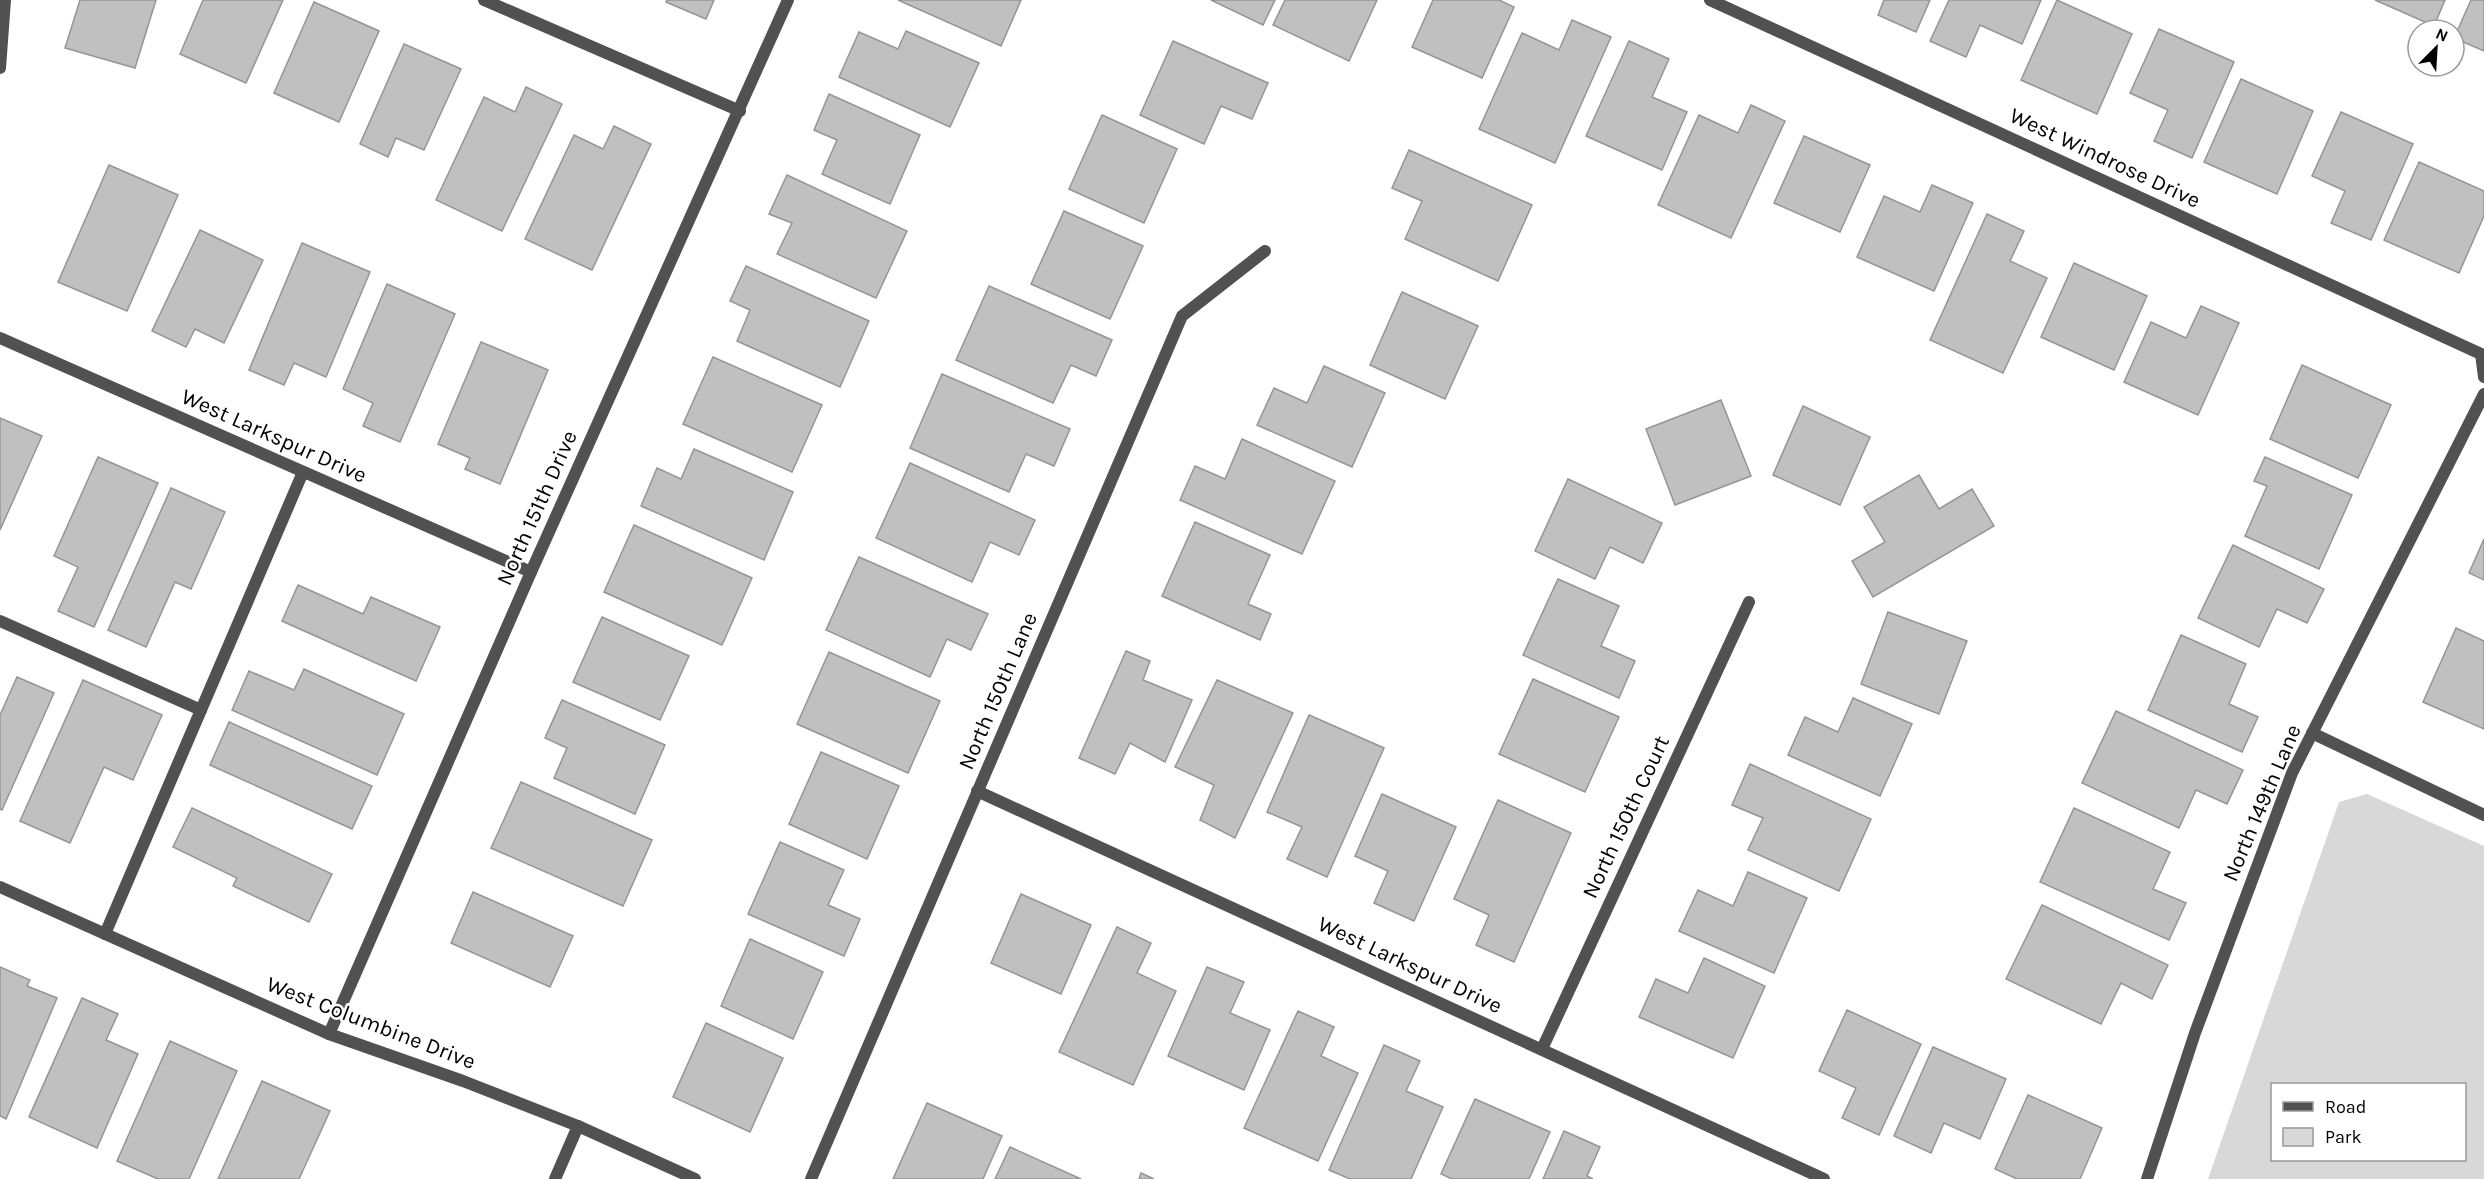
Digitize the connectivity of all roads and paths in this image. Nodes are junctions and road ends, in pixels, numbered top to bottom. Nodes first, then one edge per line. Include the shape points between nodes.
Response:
1 (5, 0) edge
2 (484, 0) edge
3 (788, 0) edge
4 (1710, 0) edge
5 (0, 68) edge
6 (740, 111) junction
7 (1265, 251) dead end
8 (0, 338) edge
9 (2484, 377) edge
10 (2484, 394) edge
11 (303, 472) junction
12 (531, 572) junction
13 (1749, 602) dead end
14 (0, 621) edge
15 (201, 710) junction
16 (2312, 733) junction
17 (977, 791) junction
18 (2484, 815) edge
19 (0, 887) edge
20 (105, 934) junction
21 (329, 1034) junction
22 (1542, 1049) junction
23 (578, 1126) junction
24 (555, 1179) edge
25 (695, 1179) edge
26 (811, 1179) edge
27 (1824, 1179) edge
28 (2147, 1179) edge

1 - 5 street
2 - 6 street
3 - 6 street, North 151th Drive
4 - 9 street, West Windrose Drive via 2481,354
6 - 12 street, North 151th Drive
7 - 17 street, North 150th Lane via 1182,316
8 - 11 street, West Larkspur Drive
10 - 16 street, North 149th Lane
11 - 12 street, West Larkspur Drive
11 - 15 street
12 - 21 street, North 151th Drive
13 - 22 street, North 150th Court
14 - 15 street
15 - 20 street
16 - 18 street
16 - 28 street, North 149th Lane via 2292,773 2195,1032
17 - 22 street, West Larkspur Drive
17 - 26 street, North 150th Lane
19 - 20 street, West Columbine Drive
20 - 21 street, West Columbine Drive
21 - 23 street, West Columbine Drive
22 - 27 street, West Larkspur Drive
23 - 24 street
23 - 25 street, West Columbine Drive

